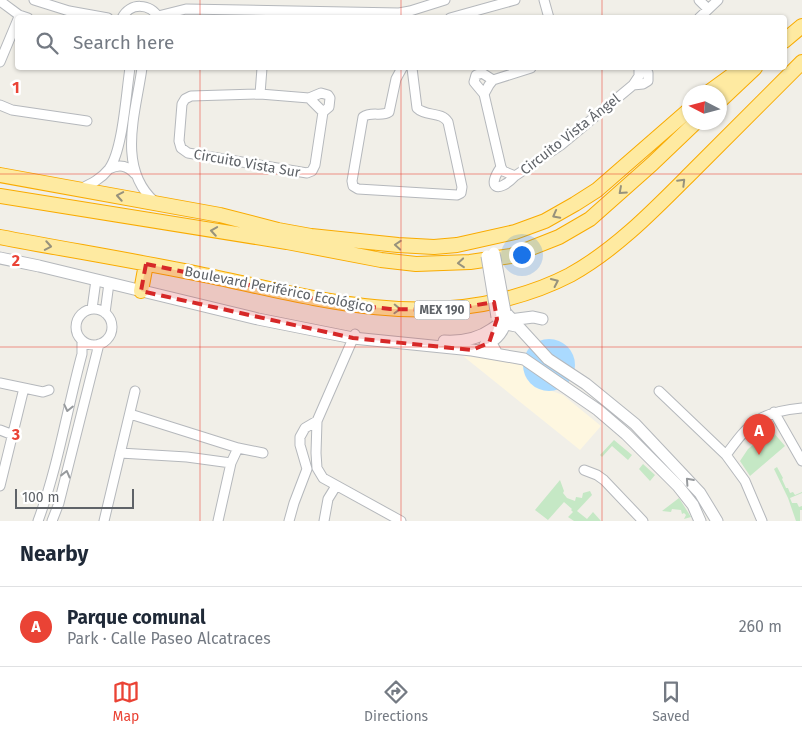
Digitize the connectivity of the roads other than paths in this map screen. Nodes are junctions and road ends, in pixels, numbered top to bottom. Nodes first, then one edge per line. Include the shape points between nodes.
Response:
1 (34, 0) edge
2 (445, 0) edge
3 (515, 0) edge
4 (544, 0) edge
5 (699, 0) edge
6 (718, 0) edge
7 (0, 2) edge
8 (151, 4) edge
9 (708, 9) junction
10 (265, 14) edge
11 (410, 14) edge
12 (18, 15) edge
13 (91, 15) edge
14 (124, 15) edge
15 (165, 15) edge
16 (399, 15) edge
17 (461, 15) edge
18 (548, 15) edge
19 (702, 15) edge
20 (802, 26) edge
21 (15, 30) edge
22 (787, 38) edge
23 (0, 62) edge
24 (802, 62) edge
25 (130, 70) edge
26 (142, 70) edge
27 (262, 70) edge
28 (401, 70) edge
29 (412, 70) edge
30 (525, 70) edge
31 (639, 70) edge
32 (739, 70) edge
33 (753, 70) edge
34 (493, 80) junction
35 (719, 85) edge
36 (260, 94) junction
37 (484, 94) junction
38 (727, 94) edge
39 (309, 98) junction
40 (0, 105) edge
41 (323, 112) junction
42 (682, 116) edge
43 (87, 121) dead end
44 (688, 130) edge
45 (501, 167) junction
46 (109, 169) junction
47 (135, 174) junction
48 (0, 175) edge
49 (516, 176) junction
50 (73, 188) junction
51 (0, 190) edge
52 (0, 196) edge
53 (155, 203) junction
54 (220, 215) junction
55 (0, 237) edge
56 (487, 239) junction
57 (287, 242) junction
58 (0, 258) edge
59 (146, 264) junction
60 (96, 280) junction
61 (109, 283) junction
62 (141, 289) junction
63 (92, 309) junction
64 (105, 313) junction
65 (542, 318) dead end
66 (501, 320) junction
67 (354, 335) junction
68 (82, 341) junction
69 (490, 343) junction
70 (99, 344) junction
71 (472, 350) junction
72 (539, 350) junction
73 (497, 354) junction
74 (530, 362) junction
75 (563, 370) junction
76 (555, 381) junction
77 (0, 383) edge
78 (24, 388) junction
79 (50, 390) dead end
80 (135, 391) dead end
81 (659, 391) dead end
82 (606, 399) junction
83 (802, 408) edge
84 (598, 410) junction
85 (774, 412) junction
86 (130, 414) junction
87 (317, 421) junction
88 (635, 424) junction
89 (0, 430) edge
90 (626, 434) junction
91 (13, 435) junction
92 (238, 448) junction
93 (263, 452) dead end
94 (120, 453) junction
95 (726, 455) junction
96 (802, 461) edge
97 (231, 463) junction
98 (317, 468) junction
99 (306, 469) junction
100 (584, 470) dead end
101 (0, 486) edge
102 (336, 486) junction
103 (38, 521) edge
104 (52, 521) edge
105 (104, 521) edge
106 (218, 521) edge
107 (289, 521) edge
108 (324, 521) edge
109 (401, 521) edge
110 (643, 521) edge
111 (700, 521) edge
112 (717, 521) edge
113 (762, 521) edge

1 - 13 street
2 - 11 street
3 - 17 street
4 - 18 street
5 - 9 street
6 - 9 street
7 - 12 street
8 - 14 street via 133,7
9 - 19 street
10 - 15 street via 186,9
10 - 16 street
11 - 16 street
20 - 22 highway
21 - 23 street
59 -> 24 highway, Boulevard Periférico Ecológico / MEX 190 via 336,303 390,309 447,310 533,291 570,275 632,230
25 - 46 street via 116,156
26 - 47 street via 132,137 131,156
27 - 36 street
28 - 29 street via 390,112 363,117 353,186 358,190 457,195 462,188 448,122 443,116 417,108
30 - 34 street
31 - 49 street, Circuito Vista Ángel via 633,85 561,145
32 - 35 highway
33 - 38 highway
34 - 37 street
34 - 37 street, Circuito Vista Ángel via 482,73 476,75 474,82
36 - 39 street, Circuito Vista Sur
36 - 41 street, Circuito Vista Sur via 191,96 185,99 179,132 181,148 188,153 307,173 315,165
37 - 45 street, Circuito Vista Ángel
39 - 41 street
39 - 41 street, Circuito Vista Sur via 321,93 328,95 330,103
40 - 43 street via 12,110
42 -> 56 highway via 585,198 545,221
44 -> 57 highway via 590,219 559,237 512,256 416,264
45 - 49 street, Circuito Vista Ángel
45 - 49 street via 494,179 500,188
46 - 47 street via 123,166
46 - 50 street via 99,179
47 - 53 street
48 - 50 highway
50 - 51 highway
53 -> 50 highway
57 -> 52 highway
53 - 54 highway
56 -> 54 highway via 434,247 398,245 290,233
54 - 57 highway via 254,233
55 -> 59 highway, Boulevard Periférico Ecológico / MEX 190
56 - 66 street, bridge
58 - 60 street
59 - 62 highway
60 - 61 street
60 - 63 street
61 - 62 street
61 - 64 street
62 - 67 street via 258,319
63 - 64 street
63 - 68 street via 77,320 76,330
64 - 70 street via 111,320 112,330 106,341
65 - 66 street
66 - 67 street via 485,334 457,342
66 - 69 street via 500,334
66 - 72 street via 520,329
67 - 71 street
67 - 87 street
68 - 70 street via 90,345
68 -> 103 street via 82,354 60,446
69 - 71 street
69 - 73 street
104 -> 70 street
71 - 73 street
72 - 74 street
72 - 75 street
73 - 74 street
74 - 76 street
75 - 76 street
75 - 82 street
76 - 84 street
77 - 78 street
78 - 79 street via 43,392
78 - 91 street
80 - 86 street
81 - 95 street
82 - 84 street
82 - 88 street
83 - 85 street
84 - 90 street
85 - 95 street via 751,425
85 - 96 street
86 - 92 street
86 - 94 street
87 - 98 street
87 - 99 street via 305,428 300,437
88 - 90 street
112 -> 88 street via 700,493
89 - 91 street
90 - 111 street via 678,486
91 - 101 street
92 - 93 street
92 - 97 street
94 - 97 street
94 - 105 street
95 - 113 street via 745,481
97 - 106 street
98 - 99 street
98 - 102 street via 323,478
99 - 107 street
100 - 110 street via 604,480
102 - 108 street via 328,499
102 - 109 street

